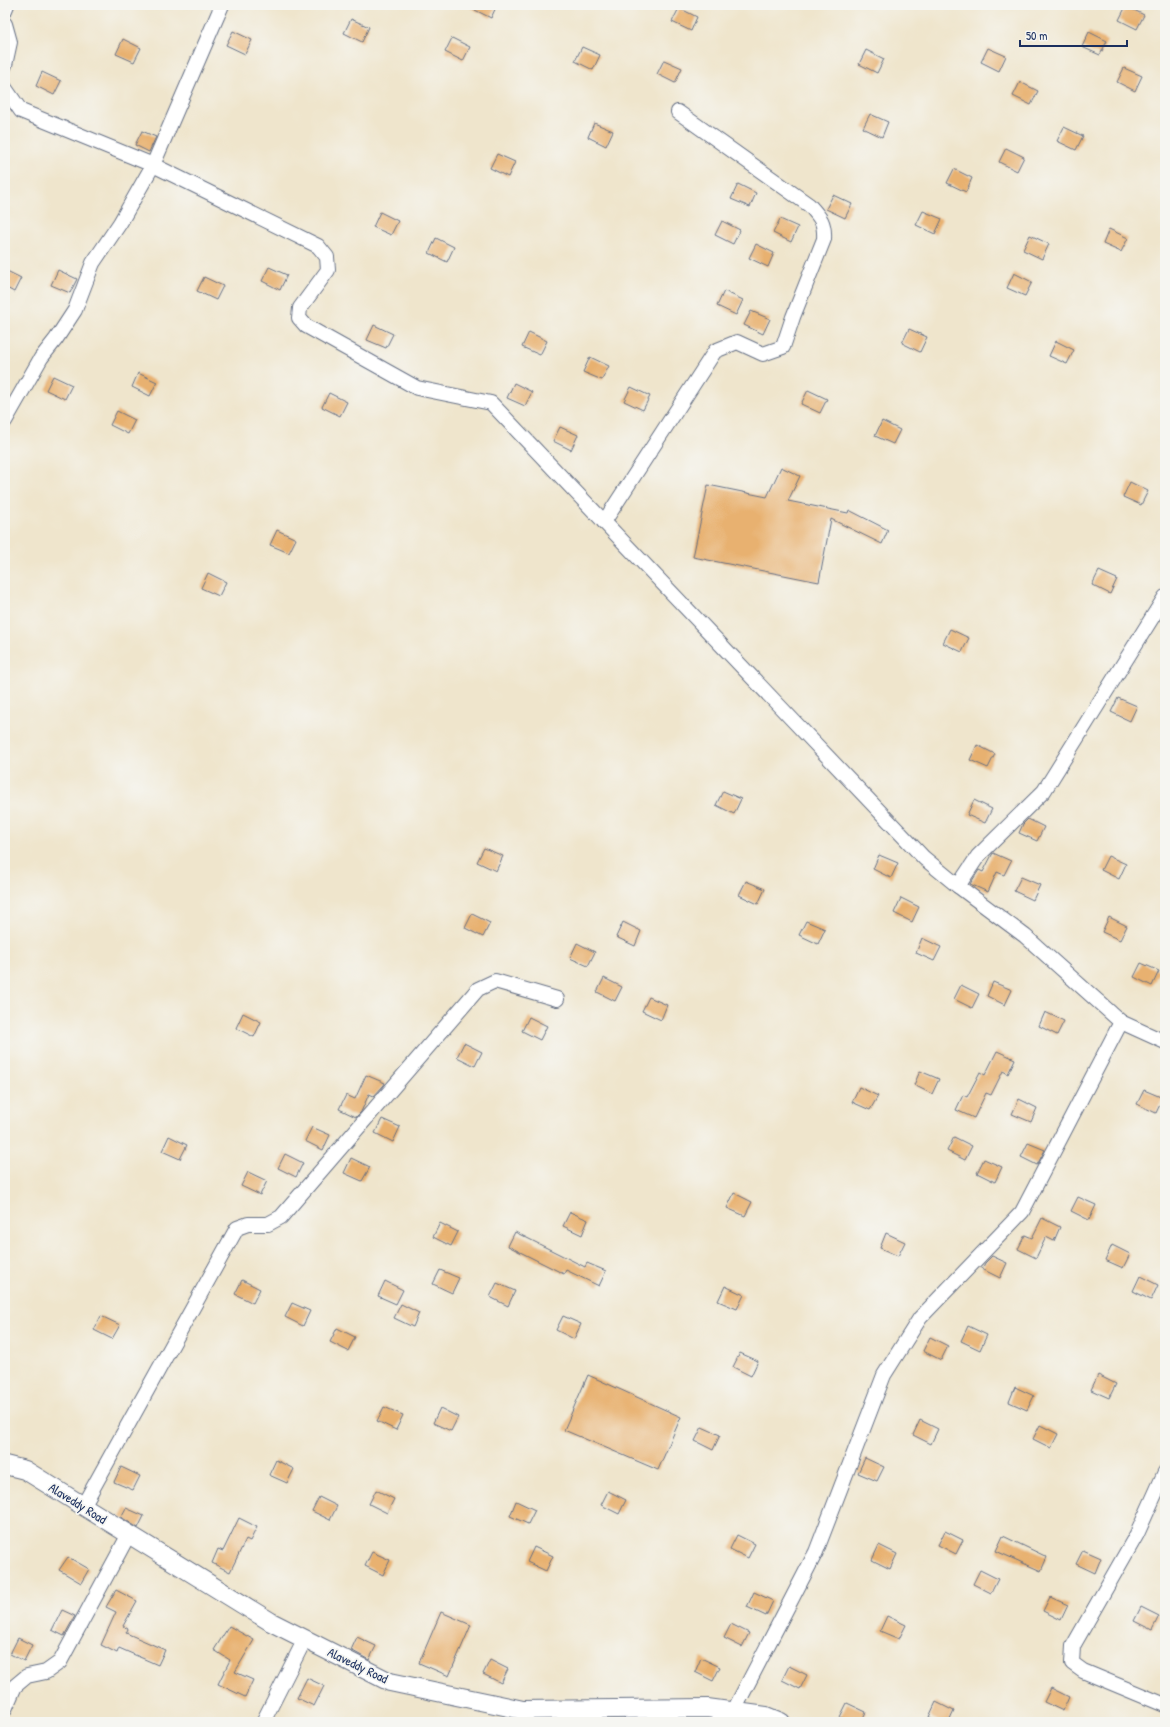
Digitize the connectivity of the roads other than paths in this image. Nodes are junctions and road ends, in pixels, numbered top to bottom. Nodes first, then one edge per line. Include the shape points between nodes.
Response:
1 (7, 5) edge
2 (222, 5) edge
3 (5, 10) edge
4 (5, 24) edge
5 (5, 65) edge
6 (5, 88) edge
7 (678, 112) dead end
8 (153, 165) junction
9 (5, 422) edge
10 (604, 522) junction
11 (1165, 597) edge
12 (958, 886) junction
13 (557, 999) dead end
14 (1121, 1022) junction
15 (1165, 1042) edge
16 (5, 1465) edge
17 (1165, 1472) edge
18 (84, 1506) junction
19 (129, 1534) junction
20 (305, 1639) junction
21 (1165, 1705) edge
22 (5, 1709) edge
23 (731, 1717) edge
24 (263, 1722) edge
25 (781, 1722) edge

1 - 3 street
2 - 8 street
4 - 5 street via 10,42
6 - 8 street via 21,111
7 - 10 street via 809,205 821,218 825,228 824,239 783,347 763,354 737,342 715,351
8 - 9 street via 93,262 75,310 41,358
8 - 10 street via 318,246 327,257 328,270 300,308 299,318 306,326 417,388 491,403
10 - 12 street via 924,858
11 - 12 street via 1044,791 978,856
12 - 14 street via 1025,936
13 - 18 street via 495,981 478,989 281,1217 268,1224 248,1224 237,1228
14 - 15 street
14 - 23 street via 1022,1212 920,1318 884,1375 816,1552
16 - 18 street, Alaveddy Road via 25,1470
17 - 21 street via 1138,1534 1073,1646 1072,1663 1083,1671
18 - 19 street, Alaveddy Road
19 - 20 street, Alaveddy Road via 271,1622
19 - 22 street via 60,1662 46,1672 27,1676 15,1686
20 - 23 street, Alaveddy Road via 390,1682 523,1710 707,1708
20 - 24 street
23 - 25 street, Alaveddy Road via 766,1716

